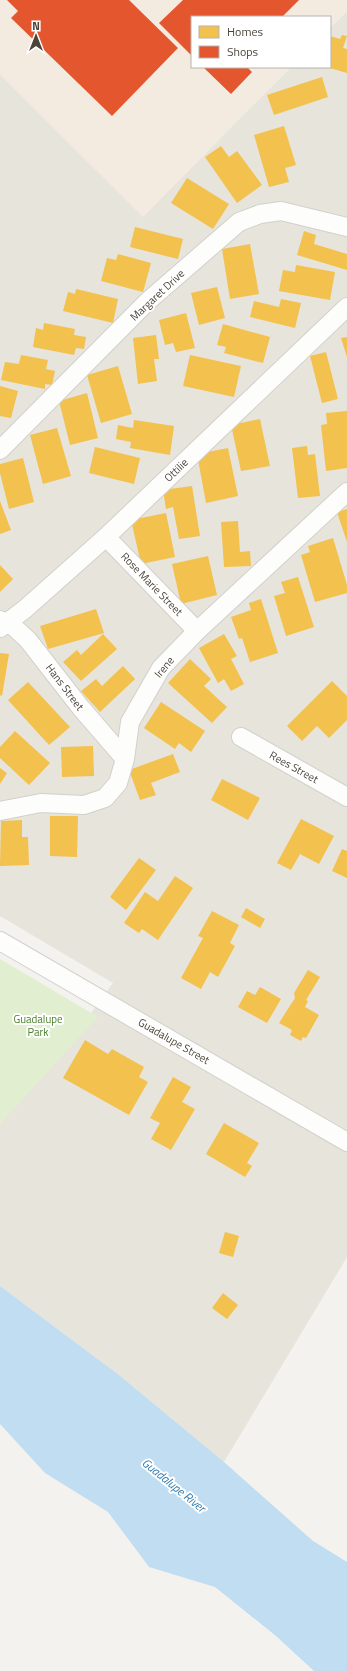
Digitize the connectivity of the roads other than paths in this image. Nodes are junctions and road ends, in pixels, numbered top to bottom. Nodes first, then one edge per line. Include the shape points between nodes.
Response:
1 (347, 227) edge
2 (347, 307) edge
3 (0, 450) edge
4 (347, 492) edge
5 (106, 537) junction
6 (2, 624) edge
7 (197, 631) junction
8 (241, 738) dead end
9 (125, 759) junction
10 (347, 797) edge
11 (0, 811) edge
12 (0, 940) edge
13 (347, 1142) edge

1 - 3 street, Margaret Drive via 281,211 260,214 239,222 148,301
2 - 5 street, Ottilie
4 - 7 street, Irene
5 - 6 street, Ottilie via 25,609
5 - 7 street, Rose Marie Street
6 - 9 street, Hans Street via 14,627 28,640
7 - 9 street, Irene via 161,668 153,681 130,722
8 - 10 street, Rees Street
9 - 11 street, Irene via 118,782 105,798 84,805 41,803
12 - 13 street, Guadalupe Street

